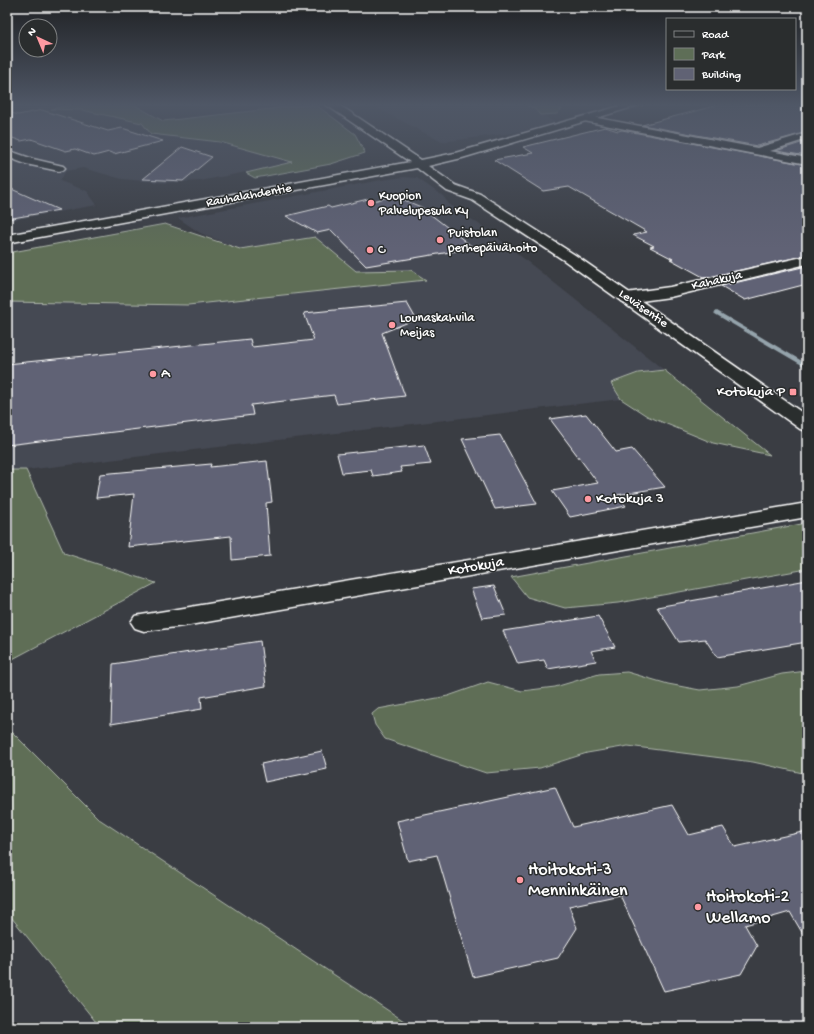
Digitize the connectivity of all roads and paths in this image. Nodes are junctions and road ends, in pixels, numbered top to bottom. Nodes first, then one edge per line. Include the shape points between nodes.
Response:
1 (402, 152) edge
2 (470, 152) edge
3 (763, 152) edge
4 (7, 153) edge
5 (428, 156) junction
6 (415, 161) junction
7 (807, 161) edge
8 (60, 168) dead end
9 (448, 170) dead end
10 (467, 182) dead end
11 (476, 197) junction
12 (7, 232) edge
13 (7, 240) edge
14 (807, 260) edge
15 (626, 298) junction
16 (807, 425) edge
17 (807, 510) edge
18 (144, 622) dead end

1 - 6 main road, Leväsentie
2 - 5 main road, Rauhalahdentie via 458,156
3 - 7 main road
4 - 8 main road via 30,162
5 - 6 main road, Rauhalahdentie
5 - 9 main road
6 - 11 main road, Leväsentie via 451,188
6 - 12 main road, Rauhalahdentie
6 - 13 main road, Rauhalahdentie
10 - 11 main road, Leväsentie via 473,186
11 - 15 main road, Leväsentie
14 - 15 main road, Kahakuja via 670,292
15 - 16 main road, Leväsentie
17 - 18 main road, Kotokuja

